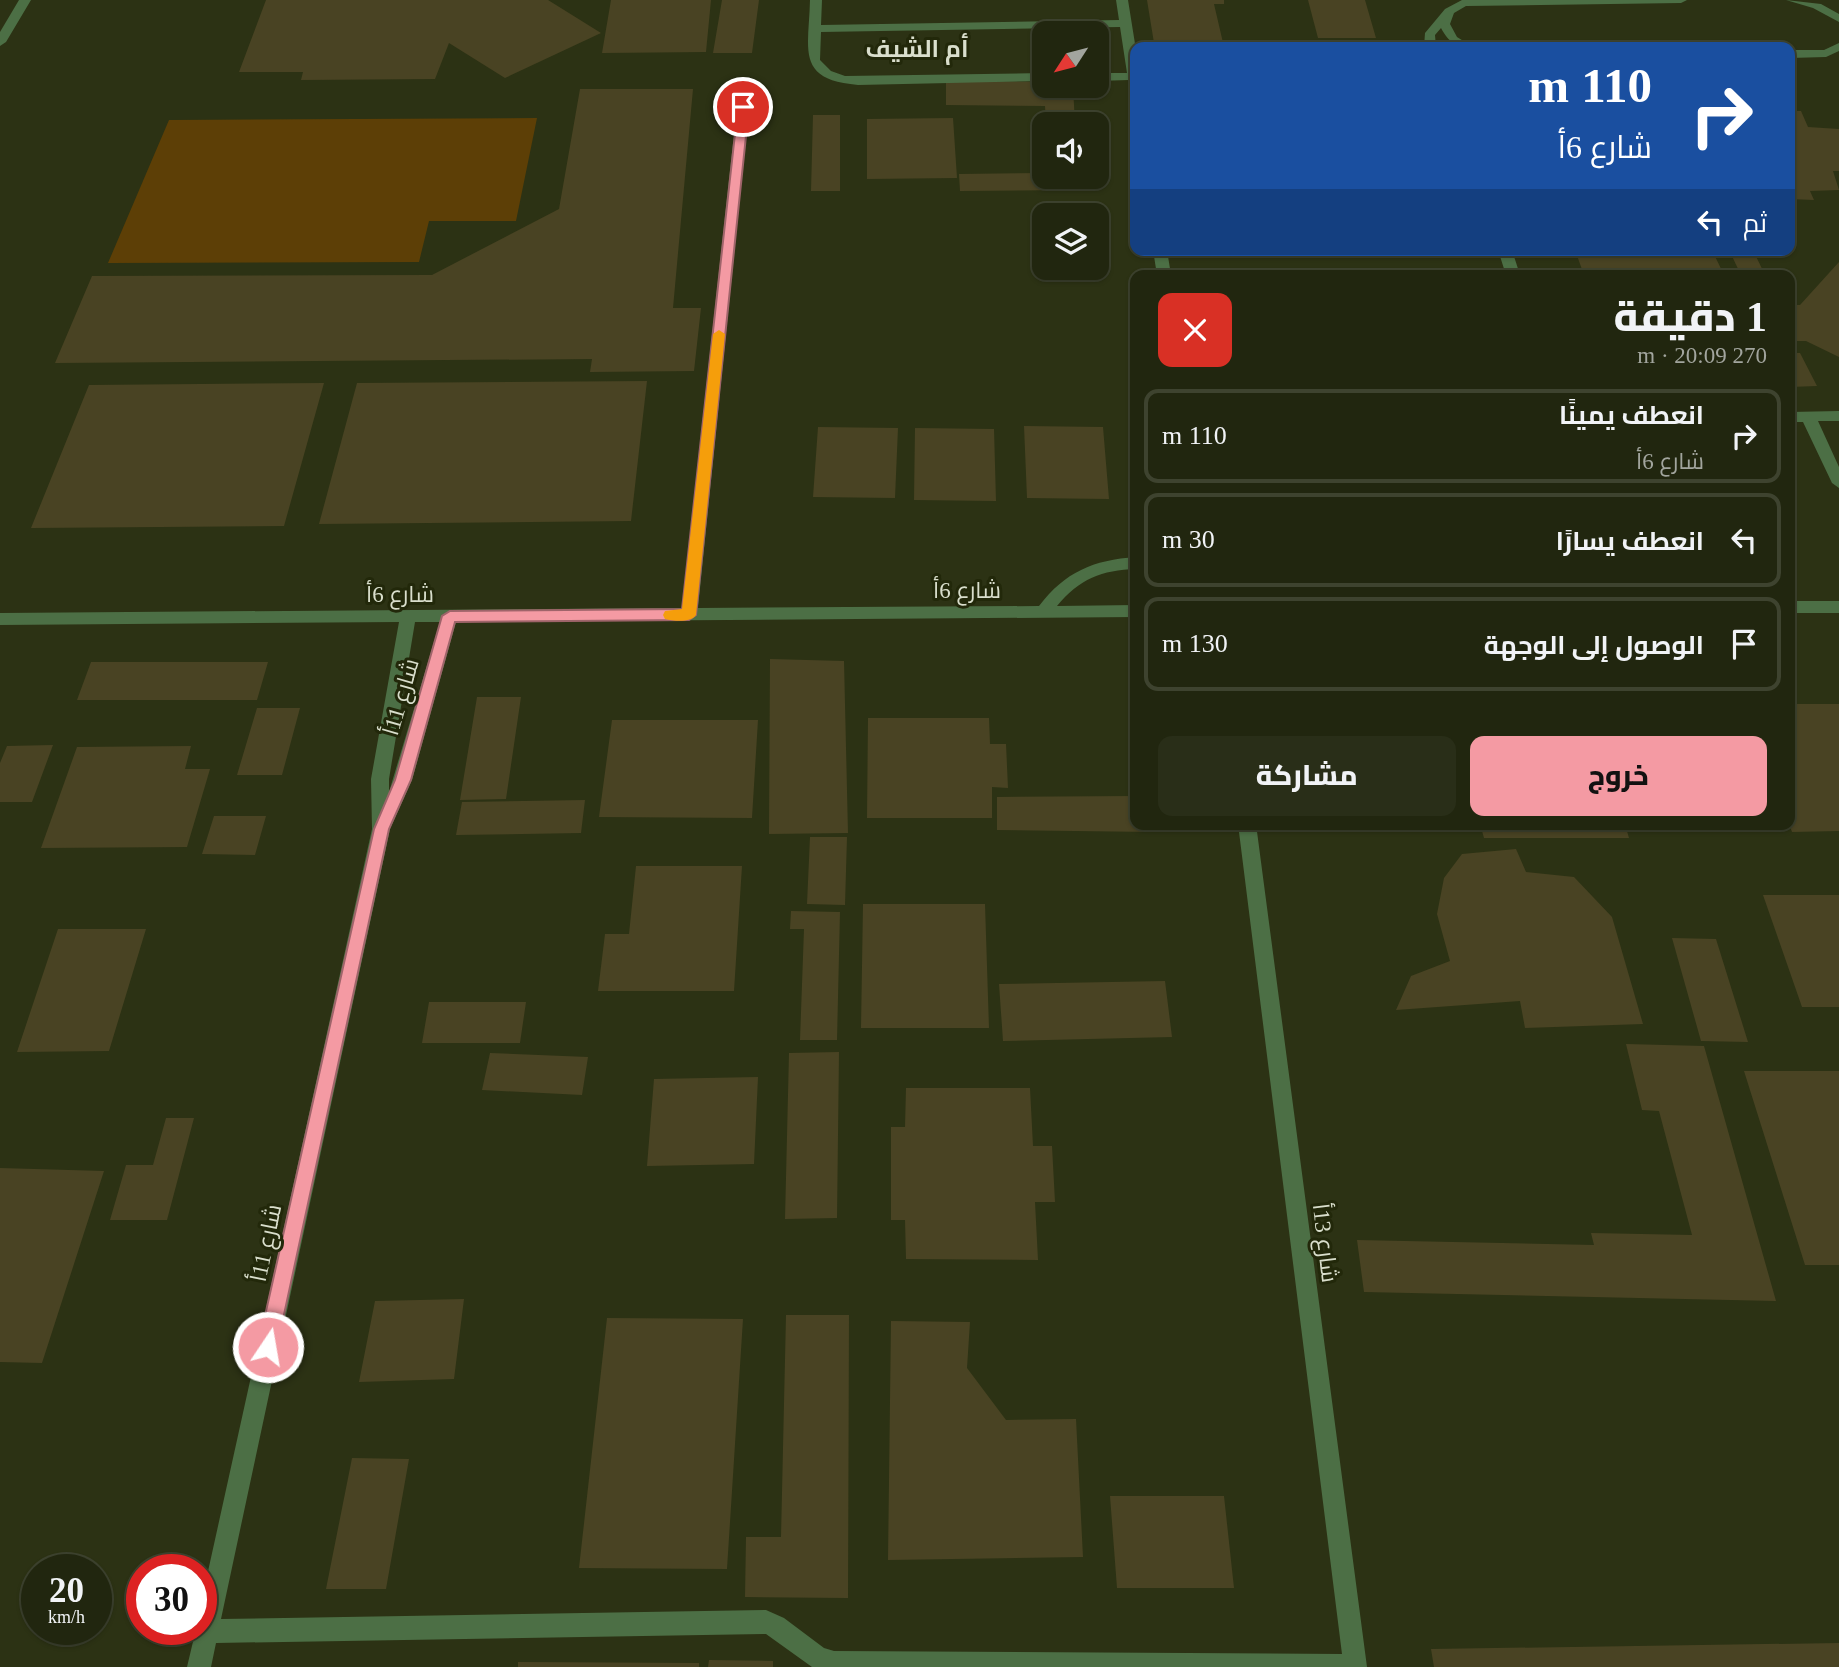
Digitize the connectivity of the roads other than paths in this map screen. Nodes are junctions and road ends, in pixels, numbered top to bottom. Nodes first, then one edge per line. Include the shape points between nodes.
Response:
1 (25, 0) edge
2 (816, 0) edge
3 (1122, 0) edge
4 (1614, 0) edge
5 (1681, 0) edge
6 (1793, 0) edge
7 (1444, 16) junction
8 (1839, 19) edge
9 (1125, 23) junction
10 (815, 29) junction
11 (1430, 42) edge
12 (1460, 42) edge
13 (0, 43) edge
14 (1839, 47) edge
15 (1130, 52) edge
16 (1795, 54) edge
17 (1110, 76) edge
18 (1130, 76) edge
19 (1032, 78) edge
20 (743, 107) dead end
21 (1795, 416) edge
22 (1808, 416) junction
23 (1839, 416) edge
24 (1839, 483) edge
25 (1130, 564) edge
26 (1795, 598) edge
27 (1795, 607) edge
28 (1809, 607) junction
29 (1839, 607) edge
30 (1130, 611) edge
31 (1043, 612) junction
32 (689, 615) junction
33 (408, 616) junction
34 (450, 616) junction
35 (0, 619) edge
36 (382, 829) junction
37 (1248, 830) edge
38 (217, 1585) edge
39 (217, 1631) edge
40 (204, 1645) edge
41 (199, 1667) edge
42 (1355, 1667) edge

1 - 13 street
2 - 10 street
3 - 9 street
4 - 5 street
4 - 7 street via 1475,0 1455,6
6 - 8 street via 1817,6
7 - 11 street via 1429,35
7 - 12 street via 1446,32
9 - 10 street
9 - 15 street
10 - 19 street via 817,67 845,80
14 - 16 street via 1826,53
17 - 18 street
20 - 32 street
21 - 22 street
22 - 23 street
22 - 24 street
25 - 31 street via 1086,571 1060,589
26 - 28 street
27 - 28 street
28 - 29 street
30 - 31 street, شارع 6أ
31 - 32 street, شارع 6أ
32 - 34 street, شارع 6أ
33 - 34 street, شارع 6أ
33 - 35 street, شارع 6أ
33 - 36 street, شارع 11أ via 380,779
34 - 36 street, شارع 11أ via 403,780
36 - 38 street, شارع 11أ
37 - 42 street, شارع 13أ
39 - 42 street via 766,1622 790,1634 813,1655 834,1663
40 - 41 street, شارع 11أ

